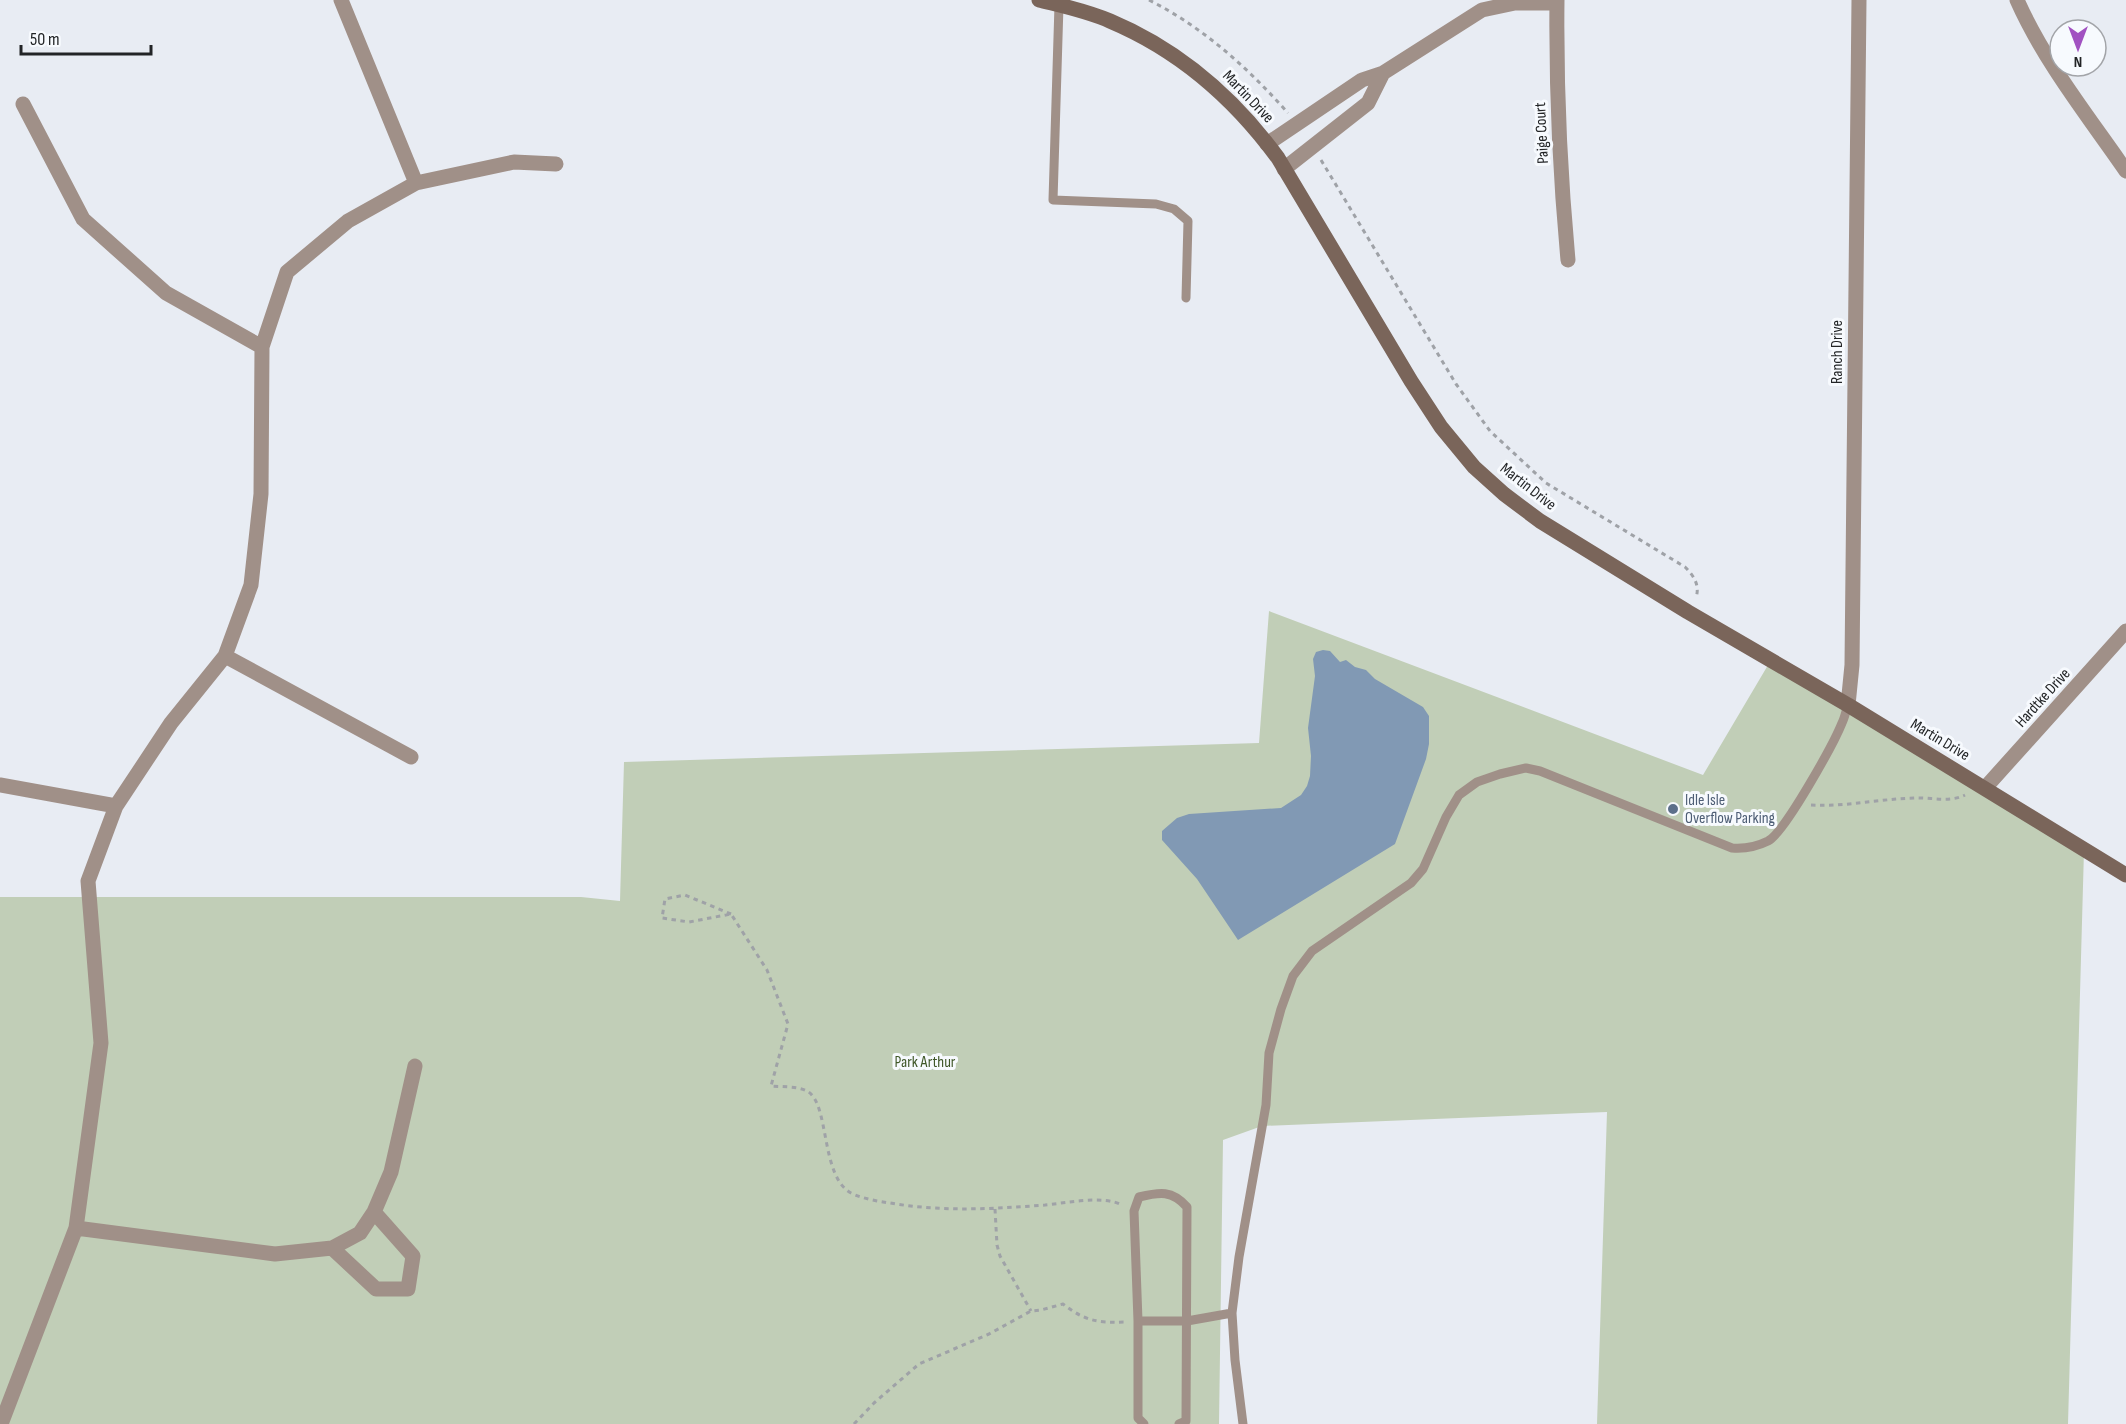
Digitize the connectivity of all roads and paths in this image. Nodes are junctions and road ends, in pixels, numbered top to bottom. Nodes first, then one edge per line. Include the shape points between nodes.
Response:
1 (340, 0) edge
2 (1039, 0) edge
3 (1149, 0) edge
4 (1858, 0) edge
5 (2017, 0) edge
6 (1557, 2) edge
7 (1059, 5) junction
8 (1383, 73) junction
9 (23, 104) dead end
10 (1290, 116) dead end
11 (1267, 144) junction
12 (1322, 160) dead end
13 (556, 164) dead end
14 (1284, 169) junction
15 (2126, 171) edge
16 (416, 183) junction
17 (1568, 260) dead end
18 (1186, 298) dead end
19 (262, 347) junction
20 (1688, 612) junction
21 (2126, 631) edge
22 (225, 656) junction
23 (1848, 705) junction
24 (411, 757) dead end
25 (0, 785) edge
26 (1985, 788) junction
27 (1968, 790) dead end
28 (1797, 805) junction
29 (117, 806) junction
30 (2126, 875) edge
31 (731, 914) junction
32 (415, 1066) dead end
33 (995, 1209) junction
34 (1134, 1211) junction
35 (374, 1212) junction
36 (76, 1228) junction
37 (332, 1248) junction
38 (1031, 1311) junction
39 (1232, 1313) junction
40 (1138, 1321) junction
41 (1187, 1321) junction
42 (1, 1424) edge
43 (854, 1424) edge
44 (1144, 1424) edge
45 (1179, 1424) edge
46 (1243, 1424) edge

1 - 16 street
2 - 7 street, Martin Drive
3 - 10 path via 1173,12 1227,51
4 - 23 street, Ranch Drive via 1852,665
5 - 15 street via 2044,51
6 - 8 street via 1515,3 1482,10
6 - 17 street, Paige Court via 1558,109
7 - 11 street, Martin Drive via 1107,20 1170,52 1225,96
7 - 18 lane via 1053,200 1156,204 1174,209 1188,221
8 - 11 street via 1362,80
8 - 14 street via 1368,103
9 - 19 street via 83,219 166,293
11 - 14 street, Martin Drive
12 - 20 path via 1456,384 1490,431 1546,483 1693,575 1699,589
13 - 16 street via 514,162
14 - 20 street, Martin Drive via 1411,381 1474,467 1540,521
16 - 19 street via 348,221 287,272
19 - 22 street via 261,494 251,585
20 - 23 street, Martin Drive
21 - 26 street, Hardtke Drive
22 - 24 street
22 - 29 street via 171,723
23 - 26 street, Martin Drive
23 - 28 lane
25 - 29 street
26 - 30 street, Martin Drive
27 - 28 path via 1957,798
28 - 39 lane via 1770,840 1747,849 1732,848 1526,768 1477,782 1459,795 1423,869 1411,883 1312,951 1293,976 1269,1053 1266,1105
29 - 36 street via 88,881 101,1043
31 - 31 path via 689,922 662,918 665,899 685,895
31 - 33 path via 767,970 788,1024 771,1086 809,1091 822,1122 833,1171 841,1184 849,1192 885,1202
32 - 35 street via 391,1173
33 - 34 path via 1092,1200 1116,1202
33 - 38 path via 1000,1256
34 - 40 lane
34 - 41 lane via 1139,1197 1159,1192 1178,1197 1187,1207
35 - 37 street via 360,1233
35 - 37 street via 412,1256 408,1289 376,1289
36 - 37 street via 275,1254
36 - 42 street
38 - 40 path via 1063,1304 1088,1320
38 - 43 path via 916,1366
39 - 41 lane
39 - 46 lane
40 - 41 lane
40 - 44 lane via 1138,1418
41 - 45 lane via 1185,1421

